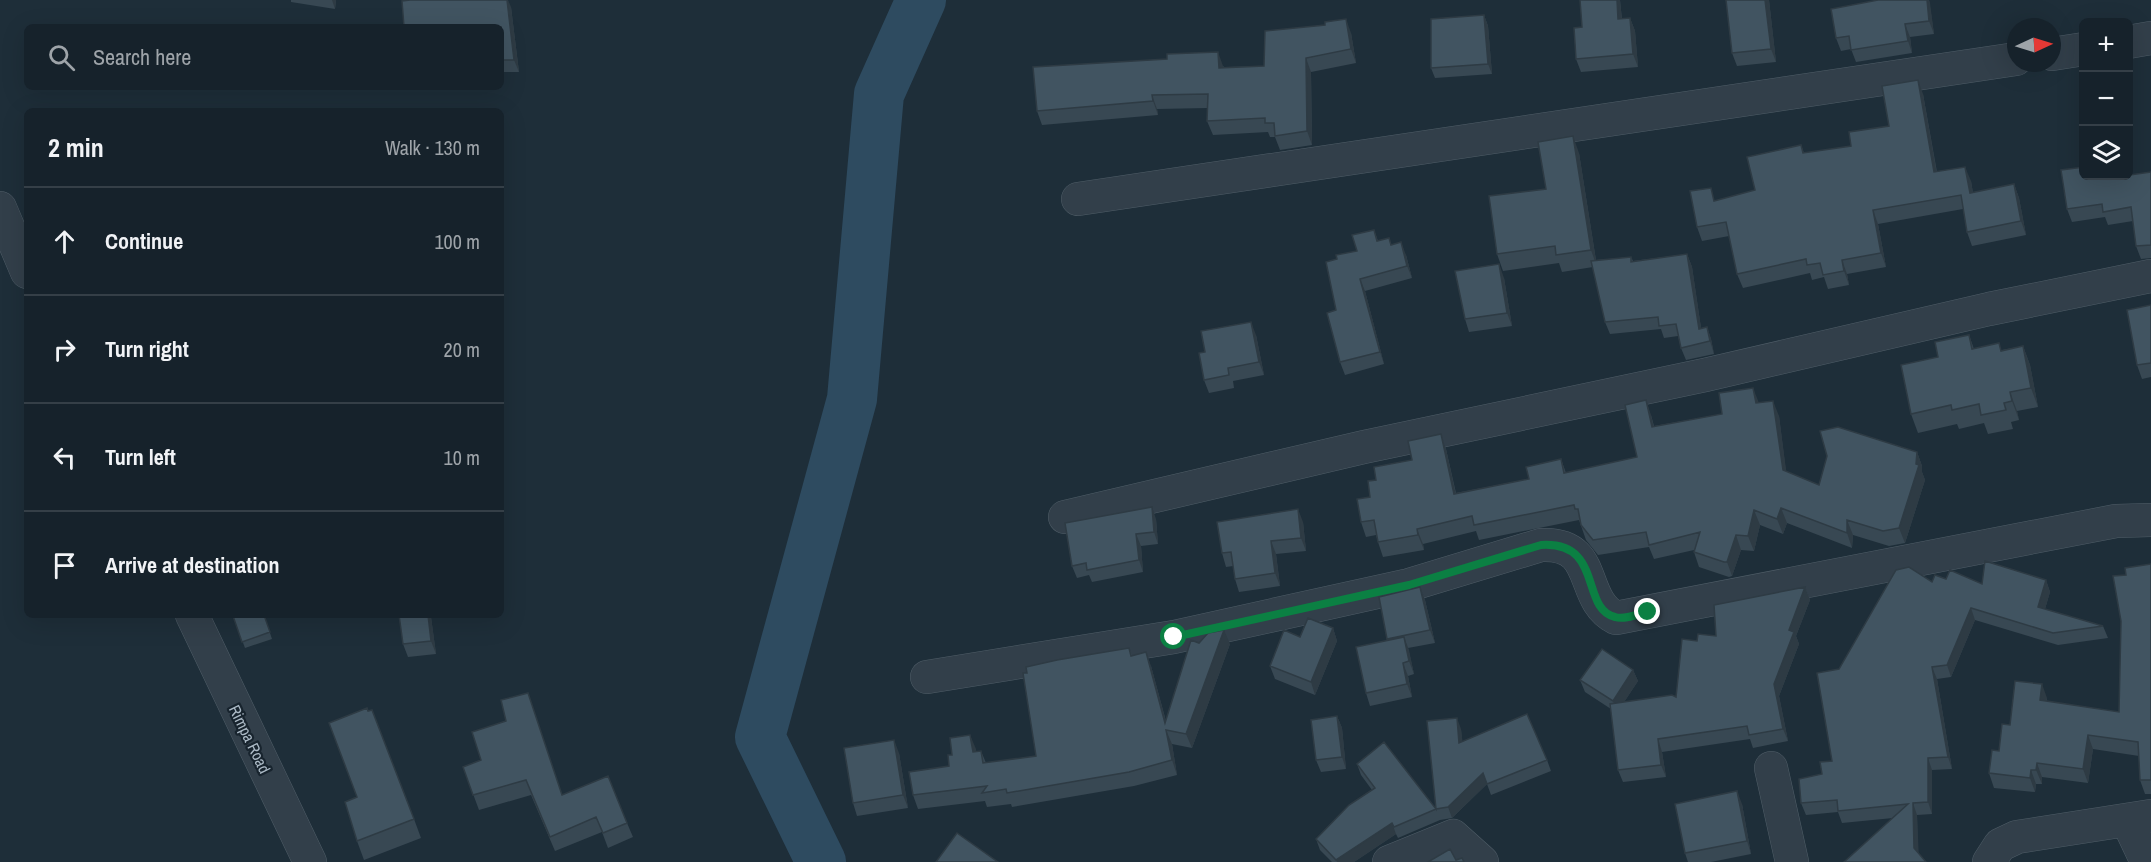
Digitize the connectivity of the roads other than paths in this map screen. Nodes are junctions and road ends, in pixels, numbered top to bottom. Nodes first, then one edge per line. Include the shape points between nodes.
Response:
1 (2151, 39) edge
2 (2133, 41) edge
3 (2079, 50) edge
4 (2061, 53) edge
5 (2007, 60) edge
6 (1078, 199) dead end
7 (0, 208) edge
8 (16, 267) edge
9 (2151, 276) edge
10 (1065, 517) dead end
11 (2151, 520) edge
12 (193, 618) edge
13 (927, 677) dead end
14 (1771, 768) dead end
15 (2139, 819) edge
16 (310, 862) edge
17 (1389, 862) edge
18 (1482, 862) edge
19 (1792, 862) edge
20 (1989, 862) edge
21 (2147, 862) edge

1 - 2 street
3 - 4 street
5 - 6 street
7 - 8 street
9 - 10 street via 1364,447
11 - 13 street via 2116,521 1616,618 1604,612 1583,564 1573,552 1558,544 1541,545 1409,585 1174,637
12 - 16 street, Rimpa Road
14 - 19 street
15 - 20 street via 2017,837 2000,845
15 - 21 street
17 - 18 street via 1453,836

